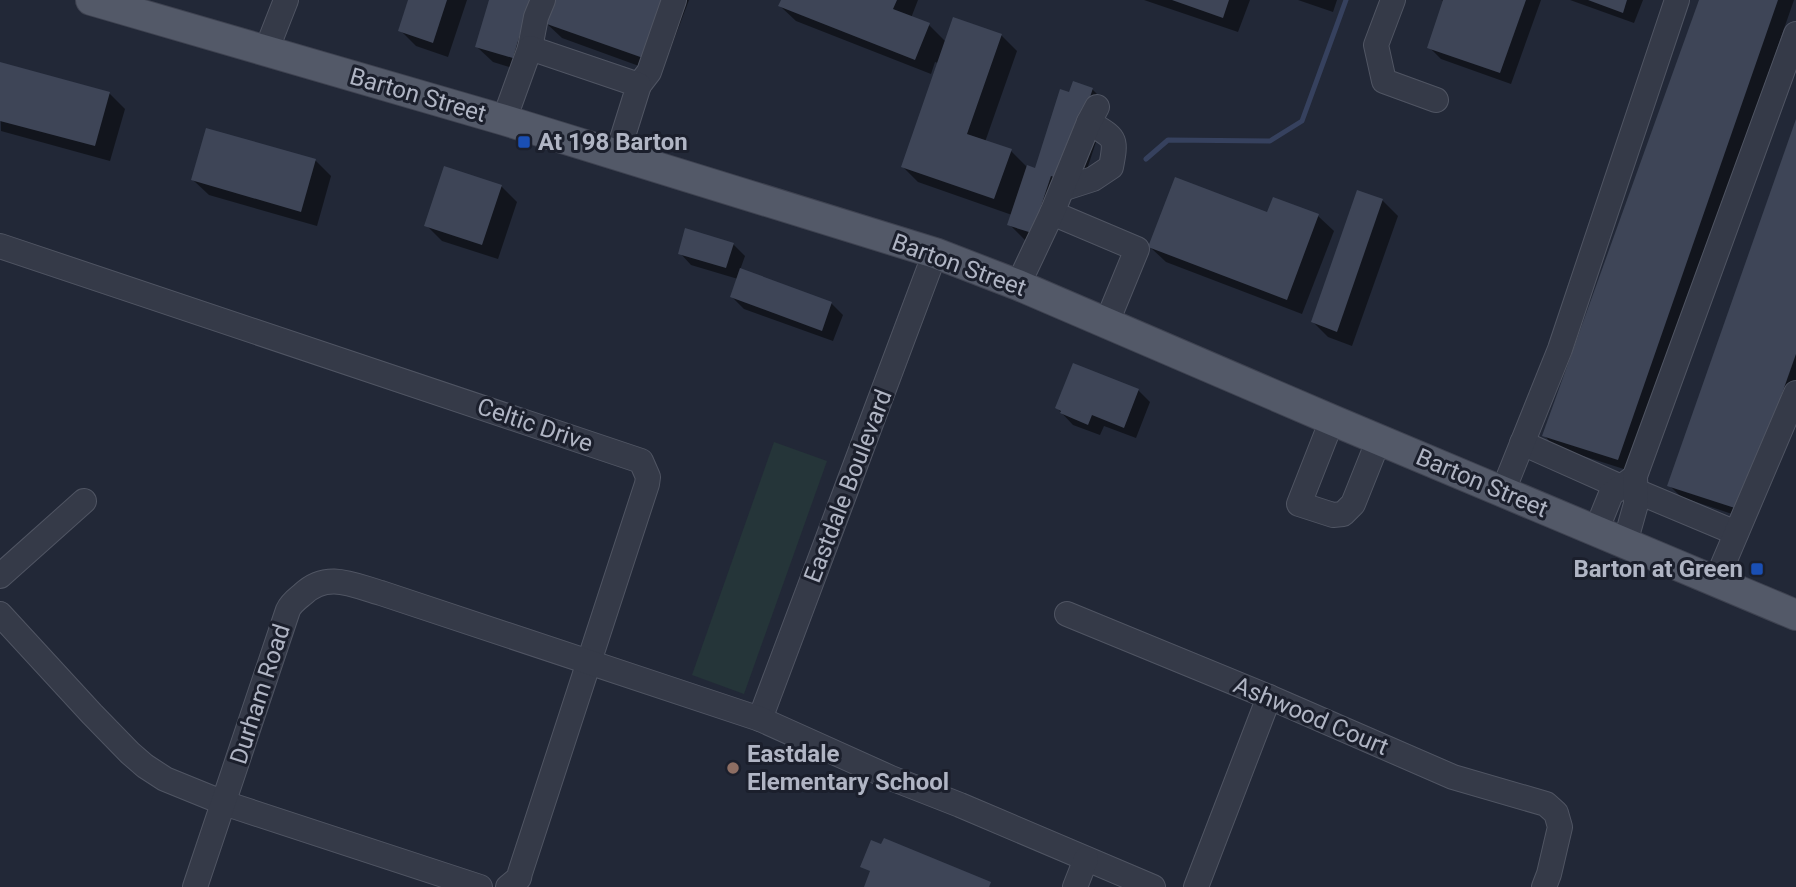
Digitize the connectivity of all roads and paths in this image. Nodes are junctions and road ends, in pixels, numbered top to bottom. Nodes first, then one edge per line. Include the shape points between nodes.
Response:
1 (286, 0) edge
2 (543, 0) edge
3 (674, 0) edge
4 (1393, 0) edge
5 (1677, 0) edge
6 (101, 1) edge
7 (1796, 34) edge
8 (530, 48) junction
9 (266, 51) junction
10 (639, 85) junction
11 (1436, 100) dead end
12 (504, 120) junction
13 (617, 155) junction
14 (1062, 189) junction
15 (1052, 213) junction
16 (0, 246) edge
17 (935, 253) junction
18 (1018, 285) junction
19 (1107, 322) junction
20 (1796, 393) edge
21 (1332, 420) junction
22 (1379, 439) junction
23 (1522, 443) junction
24 (1631, 485) junction
25 (1503, 491) junction
26 (84, 501) dead end
27 (1596, 531) junction
28 (1736, 533) junction
29 (1625, 543) junction
30 (0, 576) edge
31 (1716, 581) junction
32 (0, 614) edge
33 (1068, 614) dead end
34 (1796, 615) edge
35 (589, 663) junction
36 (1269, 697) junction
37 (761, 719) junction
38 (224, 803) junction
39 (1086, 859) junction
40 (195, 887) edge
41 (480, 887) edge
42 (508, 887) edge
43 (1075, 887) edge
44 (1153, 887) edge
45 (1196, 887) edge
46 (1544, 887) edge

1 - 9 street
2 - 8 street
3 - 10 street via 649,72
4 - 11 street via 1376,45 1384,81
5 - 23 street via 1560,349
6 - 9 main road, Barton Street
7 - 24 street
8 - 10 street
8 - 12 street
9 - 12 main road, Barton Street
10 - 13 street
12 - 13 main road, Barton Street
13 - 17 main road, Barton Street
14 - 14 street via 1093,115 1115,145 1111,167 1093,179
14 - 15 street
15 - 18 street
15 - 19 street via 1137,249
16 - 35 street, Celtic Drive via 640,461 648,484
17 - 18 main road, Barton Street
17 - 37 street, Eastdale Boulevard
18 - 19 main road, Barton Street
19 - 21 main road, Barton Street
20 - 28 street
21 - 22 main road, Barton Street
21 - 22 street via 1299,504 1333,515 1343,513 1353,504
22 - 25 main road, Barton Street
23 - 24 street
23 - 25 street
24 - 27 street via 1611,494
24 - 28 street
24 - 29 street via 1636,505
25 - 27 main road, Barton Street
26 - 30 street
27 - 29 main road, Barton Street
28 - 31 street
29 - 31 main road, Barton Street
31 - 34 main road, Barton Street
32 - 38 street via 145,766
33 - 36 street, Ashwood Court
35 - 37 street, Durham Road
35 - 38 street, Durham Road via 344,582 316,584 288,610
35 - 42 street, Celtic Drive via 519,878
36 - 45 street
36 - 46 street, Ashwood Court via 1453,776 1546,804 1556,813 1560,827
37 - 39 street, Durham Road
38 - 40 street, Durham Road
38 - 41 street
39 - 43 street
39 - 44 street, Durham Road

